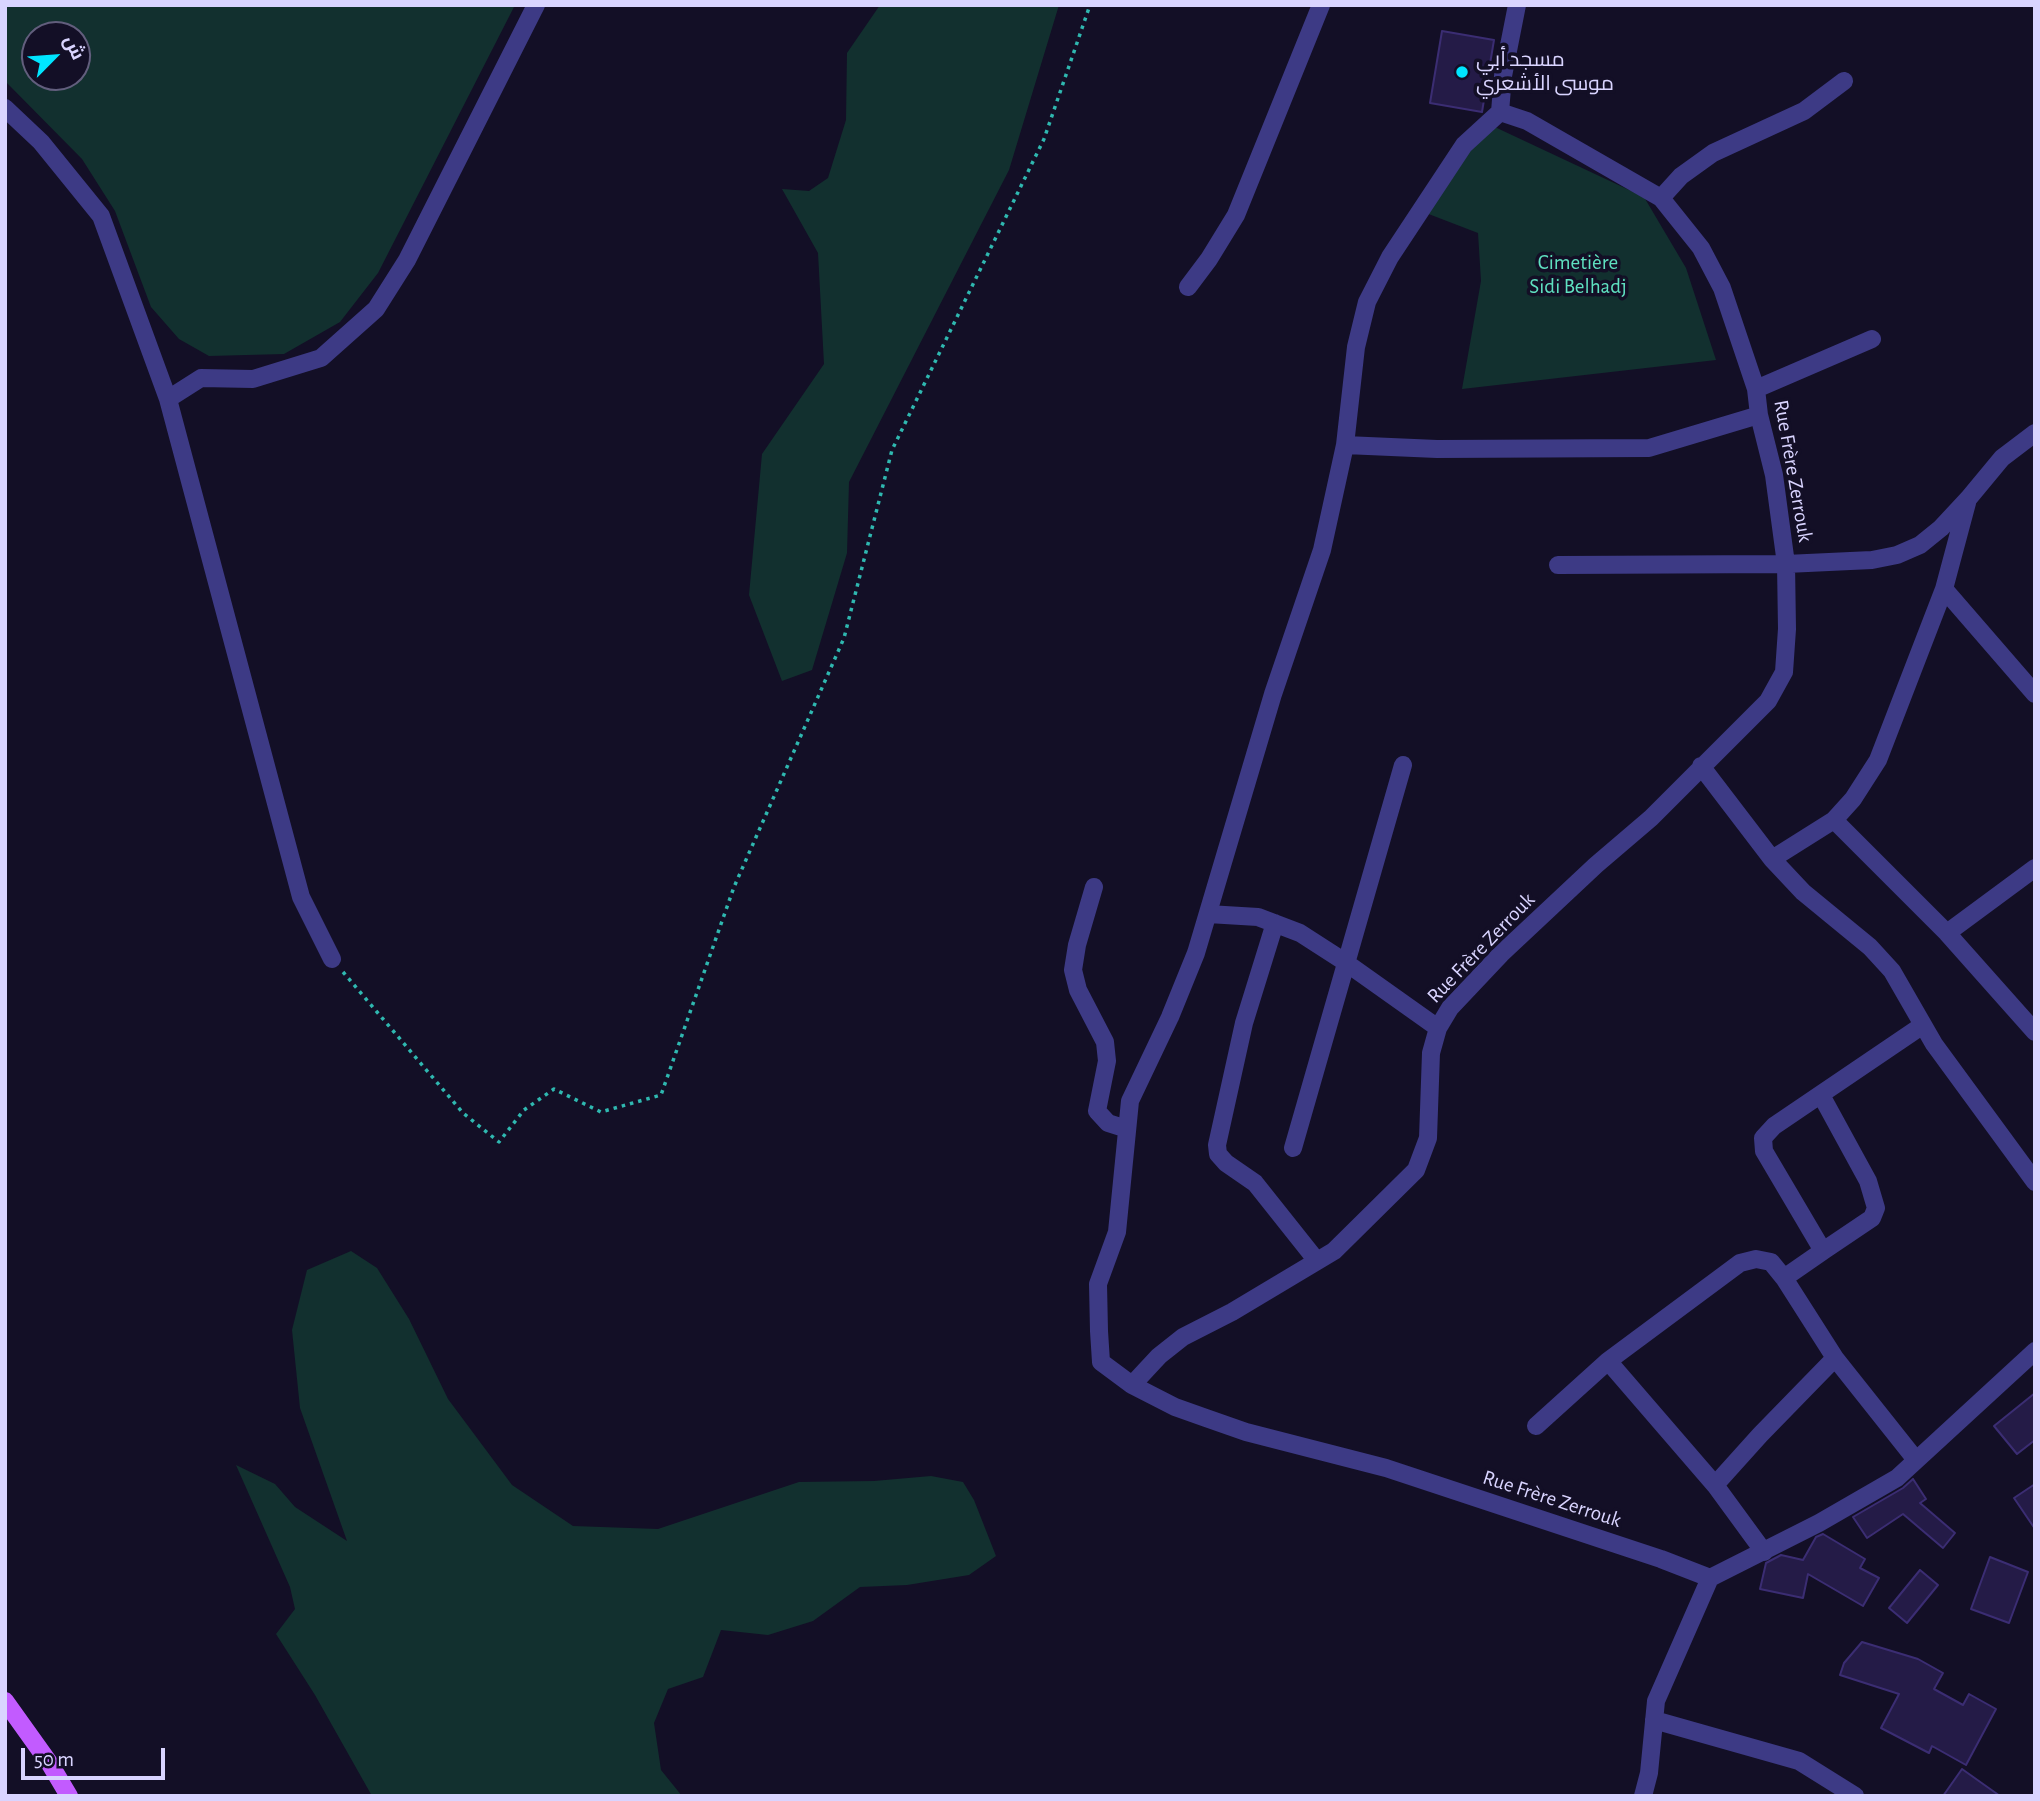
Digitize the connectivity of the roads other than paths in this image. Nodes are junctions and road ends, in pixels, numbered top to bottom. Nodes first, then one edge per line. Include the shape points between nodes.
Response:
1 (536, 5) edge
2 (1321, 5) edge
3 (1517, 5) edge
4 (1844, 81) dead end
5 (5, 108) edge
6 (1500, 112) junction
7 (1661, 198) junction
8 (1188, 287) dead end
9 (1872, 339) dead end
10 (1756, 389) junction
11 (168, 399) junction
12 (1759, 415) junction
13 (2035, 433) edge
14 (1345, 445) junction
15 (1968, 499) junction
16 (1786, 564) junction
17 (1558, 565) dead end
18 (1944, 589) junction
19 (2035, 694) edge
20 (1403, 765) dead end
21 (1701, 766) junction
22 (1834, 820) junction
23 (1772, 859) junction
24 (2035, 868) edge
25 (1094, 887) dead end
26 (1208, 914) junction
27 (1275, 923) junction
28 (1947, 933) junction
29 (332, 959) road end
30 (1345, 962) junction
31 (1923, 1025) junction
32 (1438, 1028) junction
33 (2035, 1032) edge
34 (1821, 1095) junction
35 (1127, 1129) junction
36 (1293, 1148) dead end
37 (2035, 1182) edge
38 (1823, 1251) junction
39 (1317, 1261) junction
40 (1784, 1278) junction
41 (2035, 1351) edge
42 (1835, 1358) junction
43 (1608, 1361) junction
44 (1132, 1385) junction
45 (1536, 1426) dead end
46 (1916, 1460) junction
47 (1714, 1485) junction
48 (1764, 1552) junction
49 (1710, 1578) junction
50 (5, 1701) edge
51 (1654, 1720) junction
52 (69, 1796) edge
53 (1643, 1796) edge
54 (1855, 1796) edge

1 - 11 street via 407,260 376,309 321,358 253,379 201,378
2 - 8 street via 1236,215
3 - 6 street
4 - 7 street via 1804,111 1713,153 1681,176
5 - 11 street via 41,142 101,216
6 - 7 street, Rue Frère Zerrouk via 1527,121
6 - 14 street via 1464,145 1390,257 1367,302 1356,347
7 - 10 street, Rue Frère Zerrouk via 1701,248 1722,288
9 - 10 street
10 - 12 street, Rue Frère Zerrouk
11 - 29 street via 302,897
12 - 14 street via 1649,448
12 - 16 street, Rue Frère Zerrouk via 1774,475
13 - 15 street via 2001,457
14 - 26 street via 1322,550 1273,694
15 - 16 street via 1920,545 1897,555
15 - 18 street
16 - 17 street
16 - 21 street, Rue Frère Zerrouk via 1784,672 1768,701
18 - 19 street
18 - 22 street via 1878,760
20 - 30 street
21 - 23 street
21 - 32 street, Rue Frère Zerrouk via 1651,818 1501,954 1450,1008
22 - 23 street
22 - 28 street
23 - 31 street via 1892,971
24 - 28 street
25 - 35 street via 1073,970 1078,990 1105,1042 1107,1061 1097,1111 1108,1123
26 - 27 street via 1258,917
26 - 35 street via 1170,1017 1130,1101
27 - 30 street
27 - 39 street via 1244,1023 1218,1154 1255,1183
28 - 33 street
30 - 32 street
30 - 36 street
31 - 34 street
31 - 37 street
32 - 39 street, Rue Frère Zerrouk via 1431,1053 1428,1138 1416,1170 1334,1251
34 - 38 street via 1868,1181 1876,1208 1872,1219
34 - 38 street via 1762,1138 1764,1151
35 - 44 street via 1117,1231 1098,1284 1101,1362
38 - 40 street
39 - 44 street, Rue Frère Zerrouk via 1183,1337
40 - 42 street
40 - 43 street via 1771,1262 1756,1259 1740,1264
41 - 46 street
42 - 46 street
42 - 47 street
43 - 45 street
43 - 47 street
44 - 49 street, Rue Frère Zerrouk via 1226,1425 1386,1468
46 - 48 street via 1896,1478
47 - 48 street
48 - 49 street
49 - 51 street via 1656,1701
50 - 52 main road
51 - 53 street
51 - 54 street via 1799,1761

